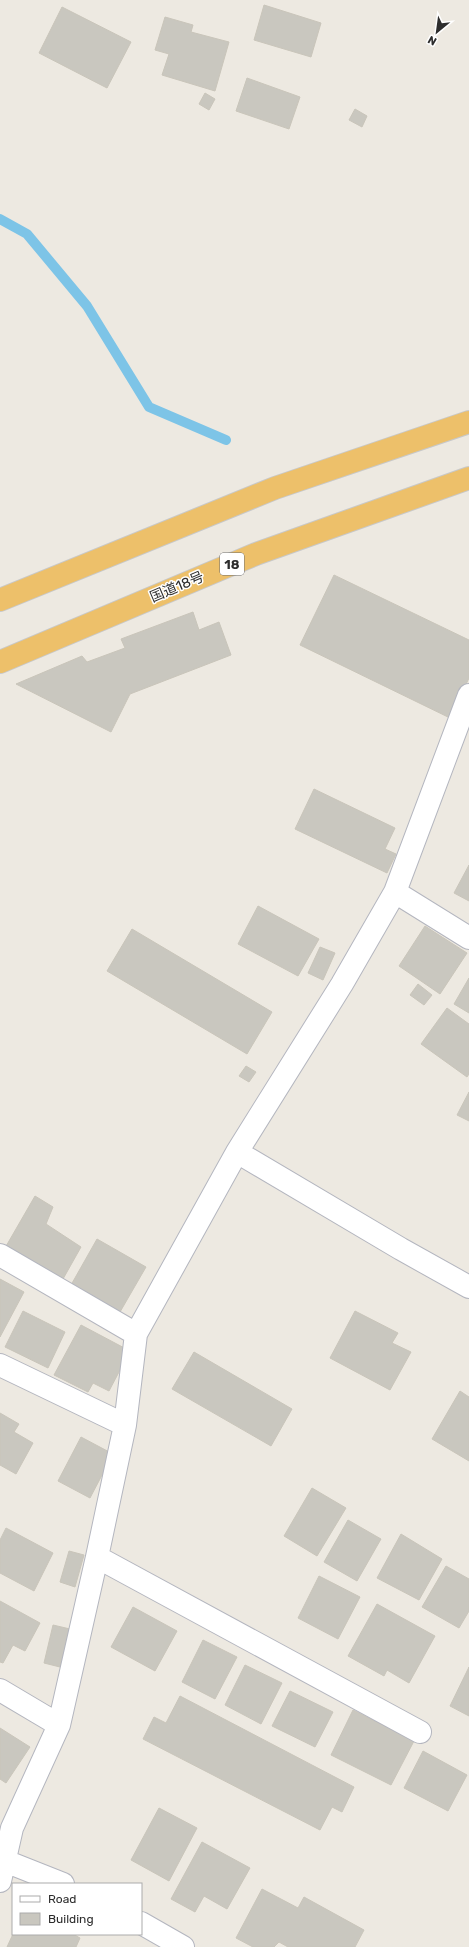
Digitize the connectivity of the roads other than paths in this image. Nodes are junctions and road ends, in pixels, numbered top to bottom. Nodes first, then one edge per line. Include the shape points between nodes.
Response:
1 (469, 422) edge
2 (469, 478) edge
3 (0, 600) edge
4 (0, 662) edge
5 (469, 695) edge
6 (395, 892) junction
7 (469, 938) edge
8 (237, 1152) junction
9 (0, 1255) edge
10 (469, 1287) edge
11 (136, 1334) junction
12 (0, 1365) edge
13 (125, 1425) junction
14 (97, 1557) junction
15 (0, 1690) edge
16 (58, 1725) junction
17 (420, 1732) dead end
18 (3, 1871) edge
19 (58, 1883) edge
20 (142, 1925) edge
21 (183, 1947) edge

1 - 3 highway via 275,488
2 - 4 highway, 国道18号 / 18 via 256,554
5 - 6 street
6 - 7 street
6 - 8 street via 342,984
8 - 10 street
8 - 11 street
9 - 11 street
11 - 13 street
12 - 13 street
13 - 14 street
14 - 16 street
14 - 17 street
15 - 16 street
16 - 18 street via 12,1828
18 - 19 street
20 - 21 street

